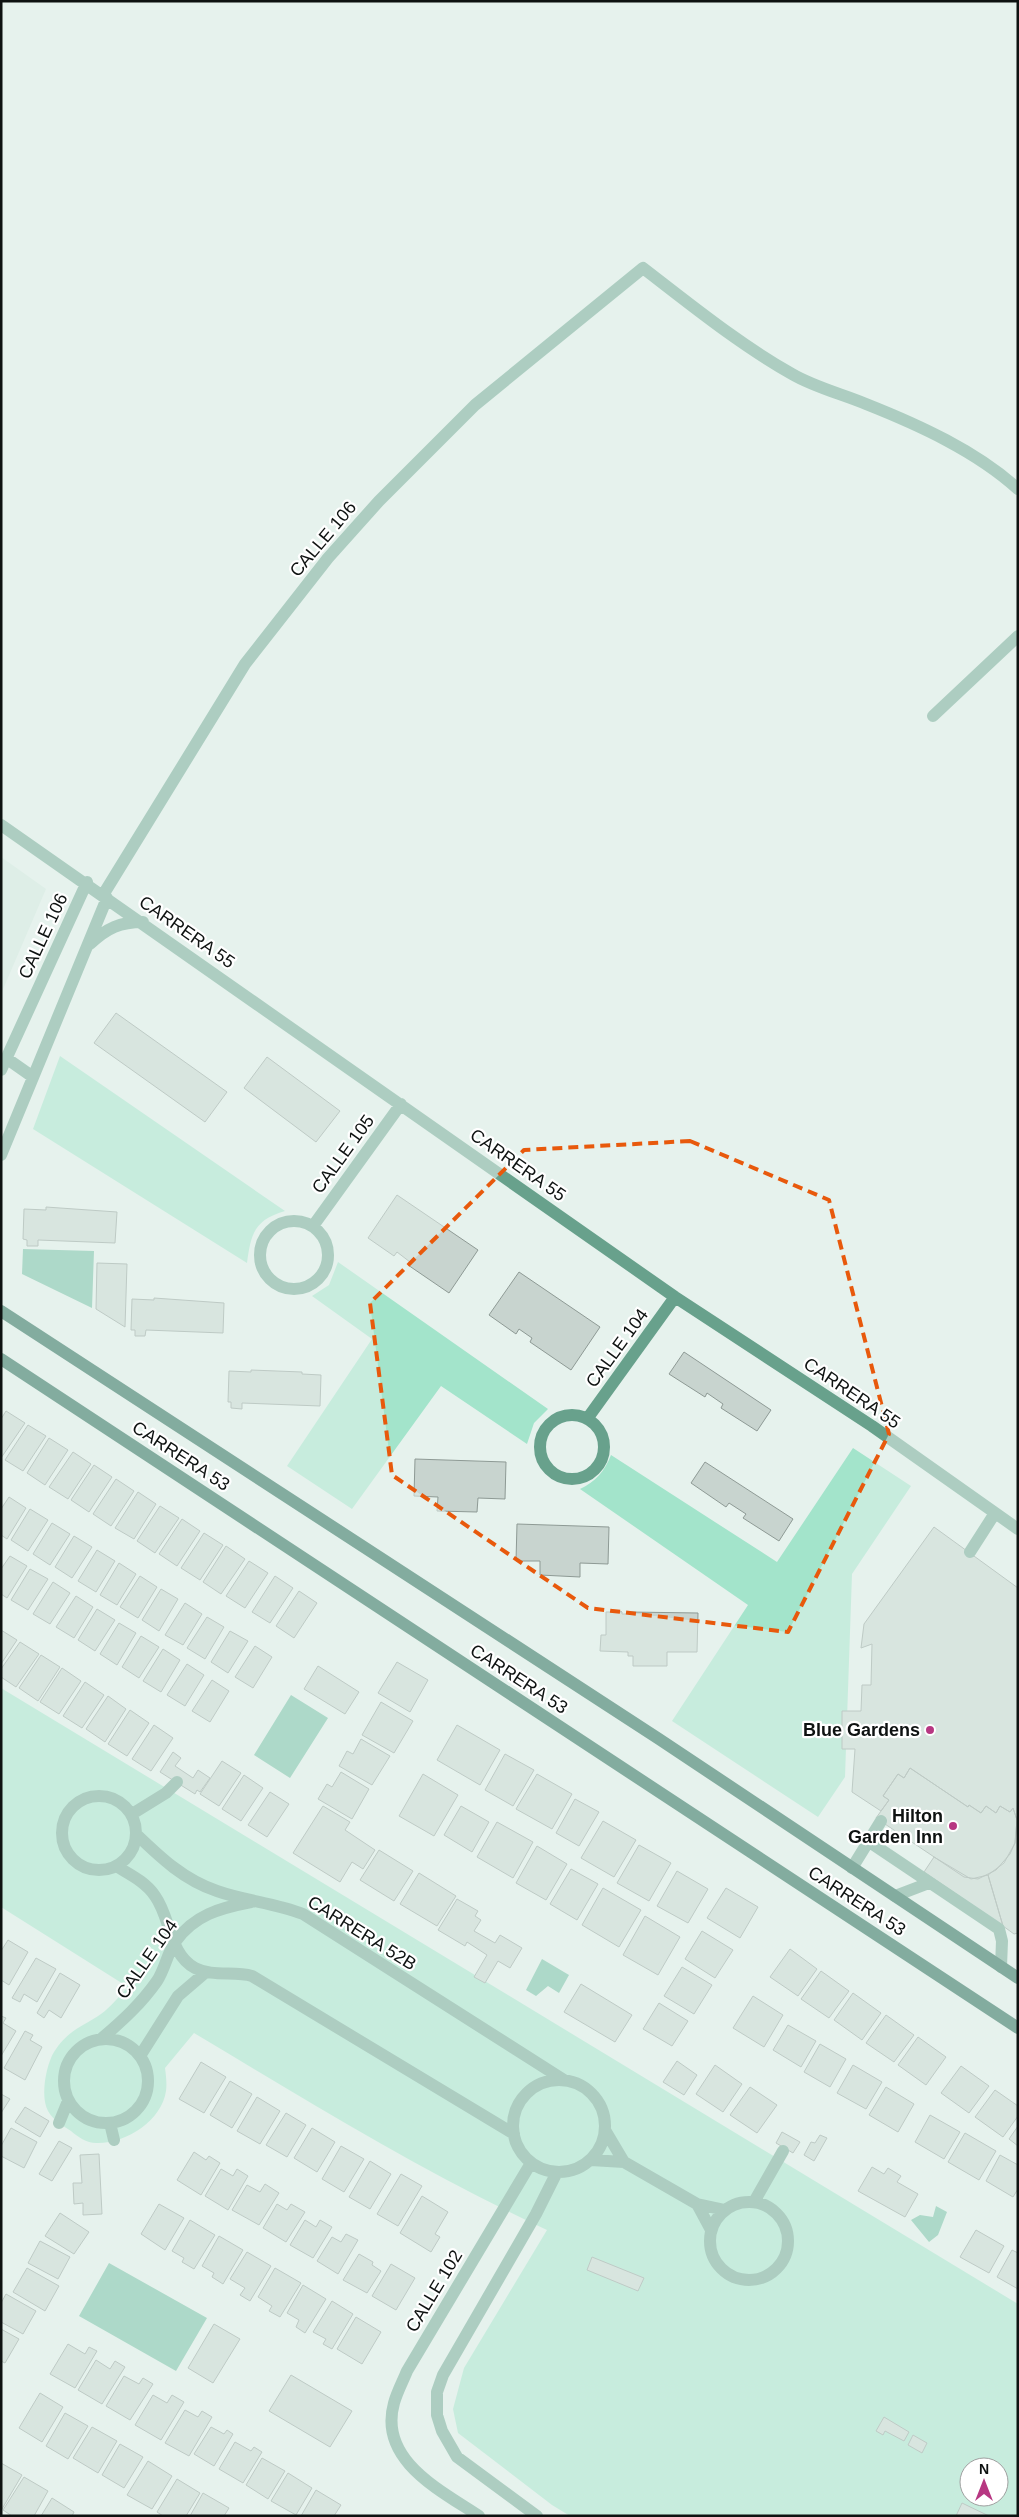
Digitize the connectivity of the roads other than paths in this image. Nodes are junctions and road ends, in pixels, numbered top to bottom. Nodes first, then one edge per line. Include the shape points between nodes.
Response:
1 (1018, 489) edge
2 (1018, 636) edge
3 (932, 716) dead end
4 (1, 824) edge
5 (87, 882) junction
6 (105, 897) junction
7 (143, 922) junction
8 (79, 963) junction
9 (3, 1064) edge
10 (33, 1077) junction
11 (401, 1104) junction
12 (1, 1154) edge
13 (313, 1226) junction
14 (675, 1297) junction
15 (1, 1311) edge
16 (1, 1359) edge
17 (587, 1419) junction
18 (995, 1512) junction
19 (1018, 1529) edge
20 (970, 1552) dead end
21 (177, 1782) dead end
22 (132, 1814) junction
23 (881, 1821) dead end
24 (136, 1834) junction
25 (868, 1842) junction
26 (116, 1866) junction
27 (852, 1868) junction
28 (929, 1882) junction
29 (894, 1896) junction
30 (256, 1902) junction
31 (174, 1943) junction
32 (1002, 1967) junction
33 (206, 1972) junction
34 (1018, 1978) edge
35 (1018, 2028) edge
36 (101, 2039) junction
37 (140, 2056) junction
38 (564, 2080) junction
39 (68, 2101) junction
40 (59, 2123) dead end
41 (110, 2123) junction
42 (605, 2130) junction
43 (514, 2134) junction
44 (114, 2140) dead end
45 (783, 2151) dead end
46 (591, 2160) junction
47 (624, 2162) junction
48 (531, 2163) junction
49 (557, 2172) junction
50 (754, 2202) junction
51 (697, 2204) junction
52 (726, 2210) junction
53 (711, 2230) junction
54 (479, 2516) edge
55 (537, 2516) edge

1 - 6 street, CALLE 106 via 994,468 937,436 873,406 793,375 725,331 643,268 475,405 379,501 328,558 245,664
2 - 3 street
4 - 5 street, CARRERA 55
5 - 6 street, CARRERA 55
5 - 9 street, CALLE 106
6 - 7 street, CARRERA 55
6 - 8 street, CALLE 106
7 - 8 street, CALLE 106 via 124,922 104,930 89,945
7 - 11 street, CARRERA 55
8 - 10 street, CALLE 106
9 - 10 street, CALLE 106
10 - 12 street, CALLE 106
11 - 13 street, CALLE 105
11 - 14 street, CARRERA 55
13 - 13 street via 298,1220 281,1223 267,1234 260,1249 261,1266 279,1287 306,1288 319,1280 327,1266 329,1251 324,1237
14 - 17 street, CALLE 104
14 - 18 street, CARRERA 55 via 872,1426
15 - 27 main road, CARRERA 53
16 - 35 main road, CARRERA 53
17 - 17 street via 575,1415 562,1417 543,1432 541,1457 557,1476 582,1478 601,1462 603,1437 597,1426
18 - 19 street, CARRERA 55
18 - 20 street
21 - 22 street via 166,1793
22 - 24 street
22 - 26 street via 117,1800 97,1795 77,1802 64,1818 61,1838 70,1856 96,1870
23 - 25 street
24 - 26 street via 130,1853
24 - 30 street, CARRERA 52B via 175,1870 197,1884
25 - 27 street
25 - 28 street
26 - 31 street via 145,1884 154,1894 164,1910
27 - 29 main road, CARRERA 53
28 - 29 street
28 - 32 street via 998,1929 1002,1941
29 - 32 main road, CARRERA 53
30 - 31 street, CALLE 104 via 211,1911 197,1919
30 - 38 street, CARRERA 52B via 303,1914
31 - 33 street via 188,1962
31 - 36 street, CALLE 104 via 165,1965 141,2002
32 - 34 main road, CARRERA 53
33 - 37 street via 178,1996
33 - 43 street via 252,1976
36 - 37 street via 116,2040
36 - 39 street, CALLE 104 via 76,2050 68,2062 64,2074
37 - 41 street via 148,2080 144,2098 133,2113
38 - 42 street via 578,2084 595,2097 605,2116
38 - 43 street via 550,2081 526,2094 515,2113
39 - 40 street
39 - 41 street via 86,2118
41 - 44 street
42 - 46 street via 603,2141
42 - 47 street
43 - 48 street via 517,2145
45 - 50 street
46 - 47 street
46 - 49 street via 575,2169
47 - 51 street
48 - 49 street
48 - 54 street, CALLE 102 via 407,2370 394,2403 392,2419 396,2445 404,2460 418,2474
49 - 55 street via 443,2375 437,2392 442,2431 457,2457
50 - 52 street via 734,2204
50 - 53 street via 775,2212 787,2232 784,2258 766,2276 754,2280 729,2275 712,2256
51 - 52 street
51 - 53 street
52 - 53 street via 716,2219

